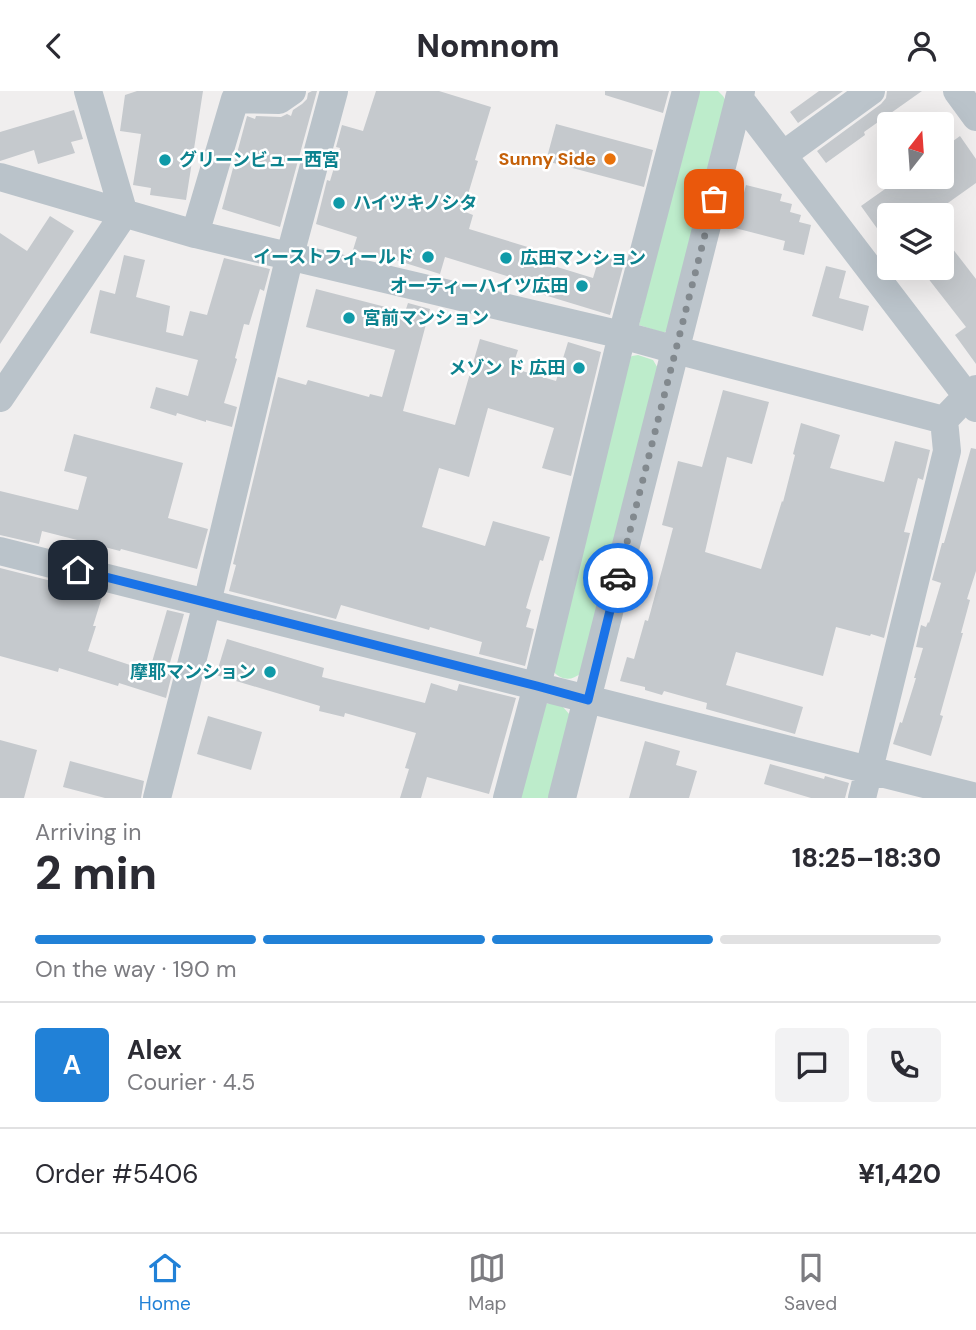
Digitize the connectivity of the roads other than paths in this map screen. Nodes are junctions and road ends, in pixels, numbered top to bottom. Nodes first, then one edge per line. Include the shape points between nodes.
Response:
1 (88, 91) edge
2 (292, 91) edge
3 (334, 91) edge
4 (686, 91) edge
5 (871, 91) edge
6 (957, 91) edge
7 (740, 94) edge
8 (976, 117) edge
9 (783, 155) junction
10 (0, 177) edge
11 (124, 214) junction
12 (195, 234) junction
13 (290, 255) junction
14 (622, 335) junction
15 (676, 350) junction
16 (0, 398) edge
17 (973, 398) edge
18 (944, 420) junction
19 (0, 551) edge
20 (207, 603) junction
21 (537, 686) junction
22 (588, 700) junction
23 (869, 770) junction
24 (976, 797) edge
25 (157, 798) edge
26 (507, 798) edge
27 (562, 798) edge
28 (862, 798) edge

1 - 11 street
2 - 12 street via 279,100 235,99
3 - 13 street
4 - 14 street
5 - 9 street
6 - 8 street
7 - 9 street
7 - 15 street
9 - 17 street
10 - 11 street
11 - 12 street
11 - 16 street
12 - 13 street
13 - 14 street
13 - 20 street
14 - 15 street
14 - 21 street
15 - 18 street
15 - 22 street
17 - 18 street
18 - 23 street via 947,451
19 - 20 street
20 - 21 street
20 - 25 street
21 - 22 street
21 - 26 street
22 - 23 street
22 - 27 street
23 - 24 street
23 - 28 street

